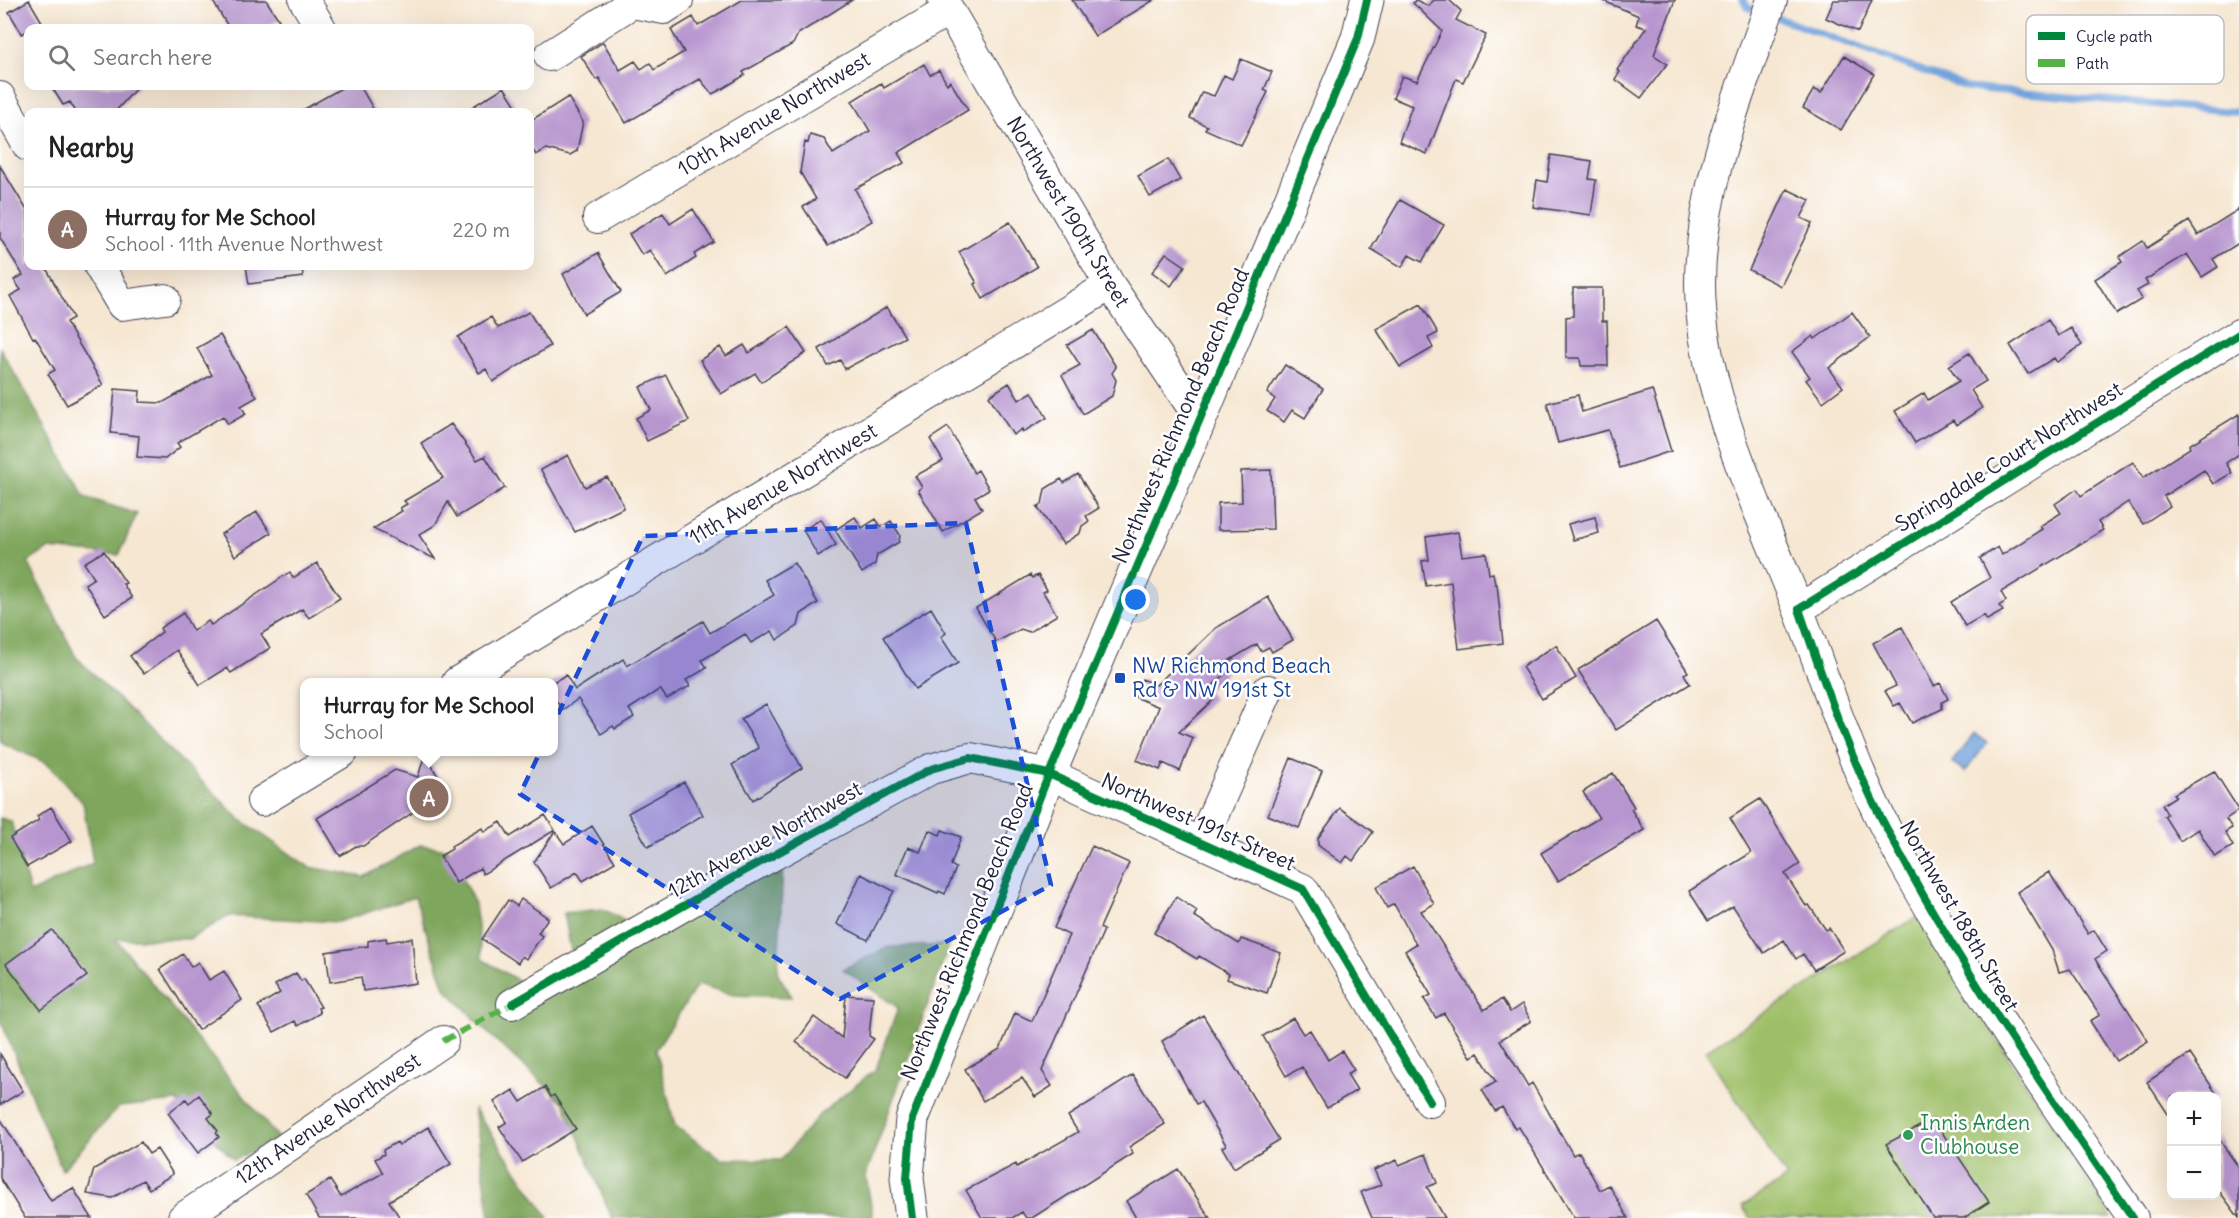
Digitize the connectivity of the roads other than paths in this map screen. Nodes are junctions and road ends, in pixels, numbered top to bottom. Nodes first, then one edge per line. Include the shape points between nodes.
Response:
1 (304, 0) edge
2 (678, 0) edge
3 (1368, 0) edge
4 (1772, 0) edge
5 (946, 5) edge
6 (319, 24) edge
7 (549, 56) dead end
8 (0, 97) edge
9 (24, 139) edge
10 (598, 218) dead end
11 (101, 270) edge
12 (1110, 285) junction
13 (165, 299) dead end
14 (2239, 334) edge
15 (1200, 420) junction
16 (1799, 609) junction
17 (464, 678) edge
18 (1268, 690) dead end
19 (336, 756) edge
20 (1049, 774) junction
21 (262, 801) dead end
22 (1201, 843) junction
23 (512, 1004) dead end
24 (443, 1041) dead end
25 (1430, 1102) dead end
26 (183, 1218) edge
27 (912, 1218) edge
28 (2133, 1218) edge

1 - 6 street
2 - 7 street via 663,9 632,3
3 - 15 main road, Northwest Richmond Beach Road via 1358,38
4 - 16 street, Northwest 188th Street via 1715,166 1703,228 1700,286 1707,348 1720,398 1745,477
5 - 10 street, 10th Avenue Northwest
5 - 12 street, Northwest 190th Street
8 - 9 street
11 - 13 street via 122,305
12 - 15 street, Northwest 190th Street
12 - 17 street, 11th Avenue Northwest
14 - 16 street, Springdale Court Northwest
15 - 20 main road, Northwest Richmond Beach Road
16 - 28 street, Northwest 188th Street via 1835,713 1888,832 1998,1021
18 - 22 street
19 - 21 street
20 - 22 street, Northwest 191st Street
20 - 23 street, 12th Avenue Northwest via 970,758 932,769 739,873
20 - 27 main road, Northwest Richmond Beach Road via 912,1119 907,1178
22 - 25 street, Northwest 191st Street via 1303,889
24 - 26 street, 12th Avenue Northwest

